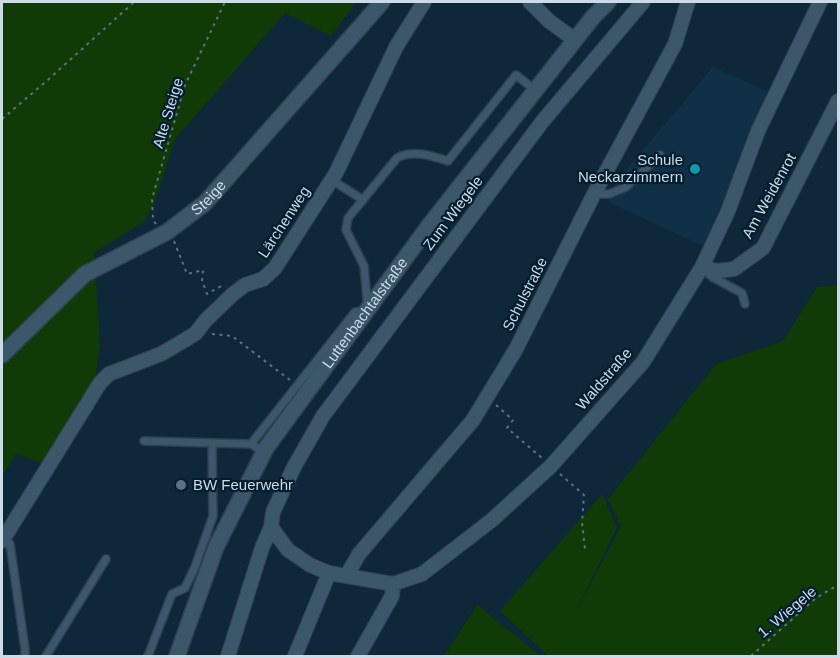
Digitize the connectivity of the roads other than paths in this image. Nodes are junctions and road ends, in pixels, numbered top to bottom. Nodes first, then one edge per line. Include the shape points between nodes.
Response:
1 (382, 2) edge
2 (424, 2) edge
3 (530, 2) edge
4 (608, 2) edge
5 (643, 2) edge
6 (688, 2) edge
7 (819, 2) edge
8 (575, 40) junction
9 (535, 90) junction
10 (838, 101) edge
11 (660, 155) dead end
12 (331, 180) junction
13 (594, 194) junction
14 (363, 200) junction
15 (702, 267) junction
16 (745, 304) dead end
17 (368, 310) junction
18 (2, 355) edge
19 (144, 441) dead end
20 (212, 444) junction
21 (258, 448) junction
22 (271, 527) junction
23 (6, 542) edge
24 (106, 559) dead end
25 (329, 573) junction
26 (347, 575) junction
27 (393, 584) junction
28 (25, 657) edge
29 (46, 657) edge
30 (148, 657) edge
31 (177, 657) edge
32 (228, 657) edge
33 (295, 657) edge
34 (358, 657) edge

1 - 18 street, Steige via 205,203 164,233 85,274
2 - 12 street, Lärchenweg via 396,47
3 - 8 street
4 - 8 street, Luttenbachtalstraße
5 - 22 street, Zum Wiegele via 542,122 323,416 294,467 273,512
6 - 13 street, Schulstraße via 675,44
7 - 15 street, Waldstraße via 758,131
8 - 9 street, Luttenbachtalstraße
9 - 14 lane via 516,75 448,161 405,153
9 - 17 street, Luttenbachtalstraße
10 - 15 street, Am Weidenrot via 762,248 734,269 717,271
11 - 13 lane via 626,187 609,194
12 - 14 lane
12 - 23 street, Lärchenweg via 275,268 232,294 196,333 161,354 109,374 100,383 38,479
13 - 26 street, Schulstraße via 516,349 473,420 359,554
14 - 17 lane via 348,218 346,230 364,267
15 - 16 lane via 742,293
15 - 27 street, Waldstraße via 643,362 550,466 492,520 422,574
17 - 21 street, Luttenbachtalstraße
17 - 21 lane via 355,312 297,386
19 - 20 lane
20 - 21 lane
20 - 30 lane via 213,516 195,567 185,588 172,594
21 - 31 street, Luttenbachtalstraße via 216,547
22 - 25 street via 288,550
22 - 32 street, Zum Wiegele
23 - 28 lane
24 - 29 lane
25 - 26 street
25 - 33 street
26 - 27 street
27 - 34 street via 392,596

